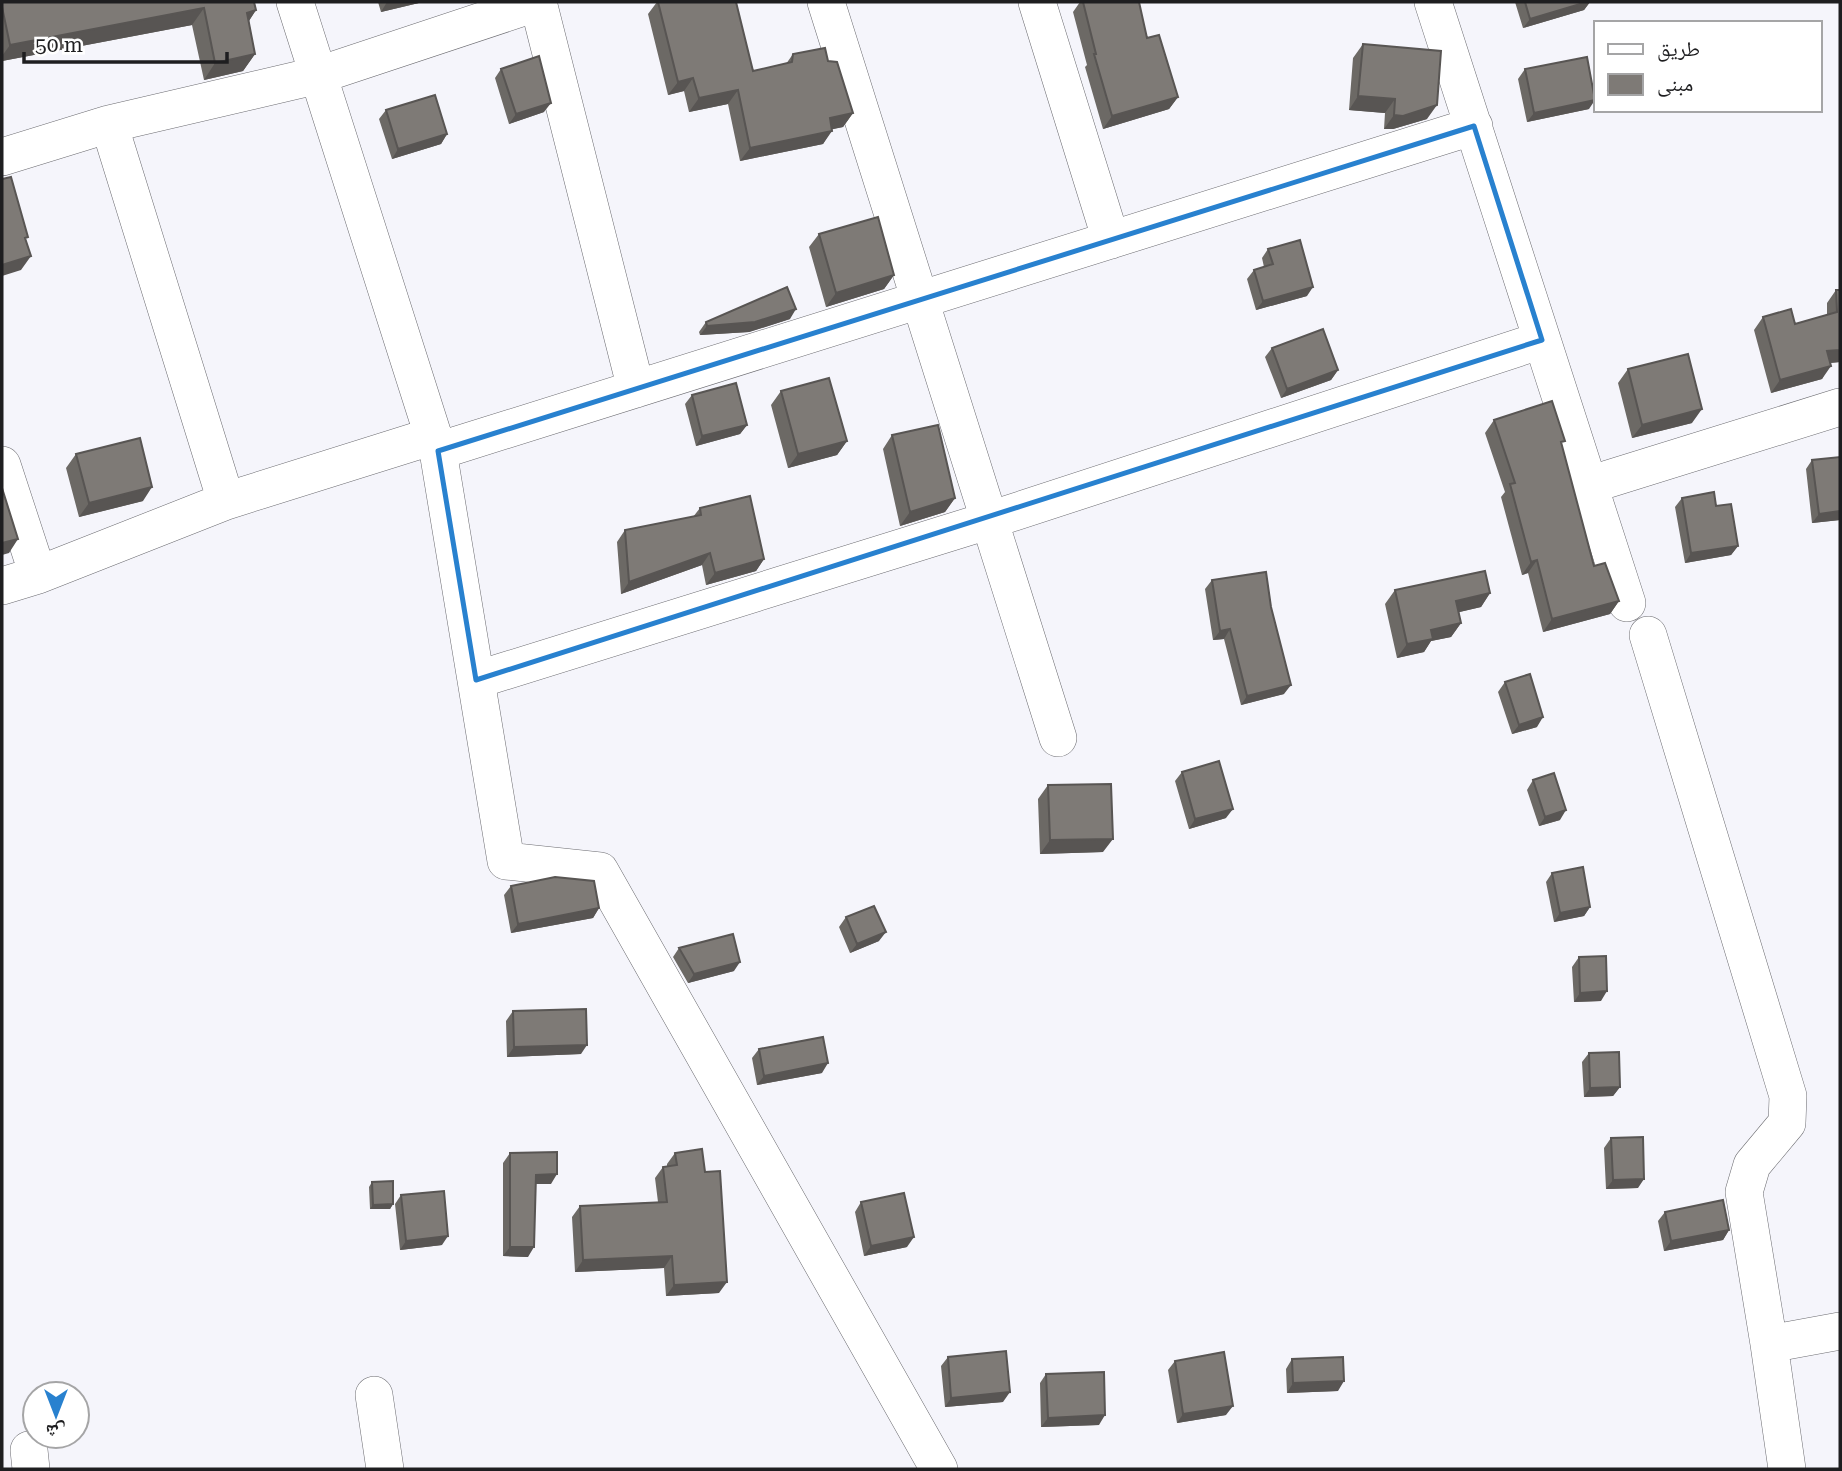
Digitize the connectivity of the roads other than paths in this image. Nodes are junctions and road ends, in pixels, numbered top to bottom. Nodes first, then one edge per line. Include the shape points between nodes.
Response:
1 (295, 2) edge
2 (539, 2) edge
3 (826, 2) edge
4 (1037, 2) edge
5 (1433, 2) edge
6 (319, 75) junction
7 (109, 124) junction
8 (1474, 126) junction
9 (2, 157) edge
10 (1111, 240) junction
11 (920, 300) junction
12 (1542, 340) junction
13 (636, 389) junction
14 (1840, 407) edge
15 (435, 444) junction
16 (2, 465) edge
17 (1589, 485) junction
18 (226, 501) junction
19 (990, 520) junction
20 (38, 575) junction
21 (2, 586) edge
22 (1627, 603) dead end
23 (1648, 635) dead end
24 (476, 680) junction
25 (1058, 738) dead end
26 (1840, 1331) edge
27 (1769, 1344) junction
28 (374, 1395) dead end
29 (385, 1469) edge
30 (939, 1469) edge
31 (1787, 1469) edge

1 - 6 street
2 - 6 street
2 - 13 street
3 - 11 street
4 - 10 street
5 - 8 street
6 - 7 street
6 - 15 street
7 - 9 street
7 - 18 street
8 - 10 street
8 - 12 street
10 - 11 street
11 - 13 street
11 - 19 street
12 - 17 street
12 - 19 street
13 - 15 street
14 - 17 street
15 - 18 street
15 - 24 street
16 - 20 street
17 - 22 street
18 - 20 street
19 - 24 street
19 - 25 street
20 - 21 street
23 - 27 street via 1788,1096 1787,1123 1752,1165 1744,1192
24 - 30 street via 506,862 600,871
26 - 27 street
27 - 31 street
28 - 29 street

